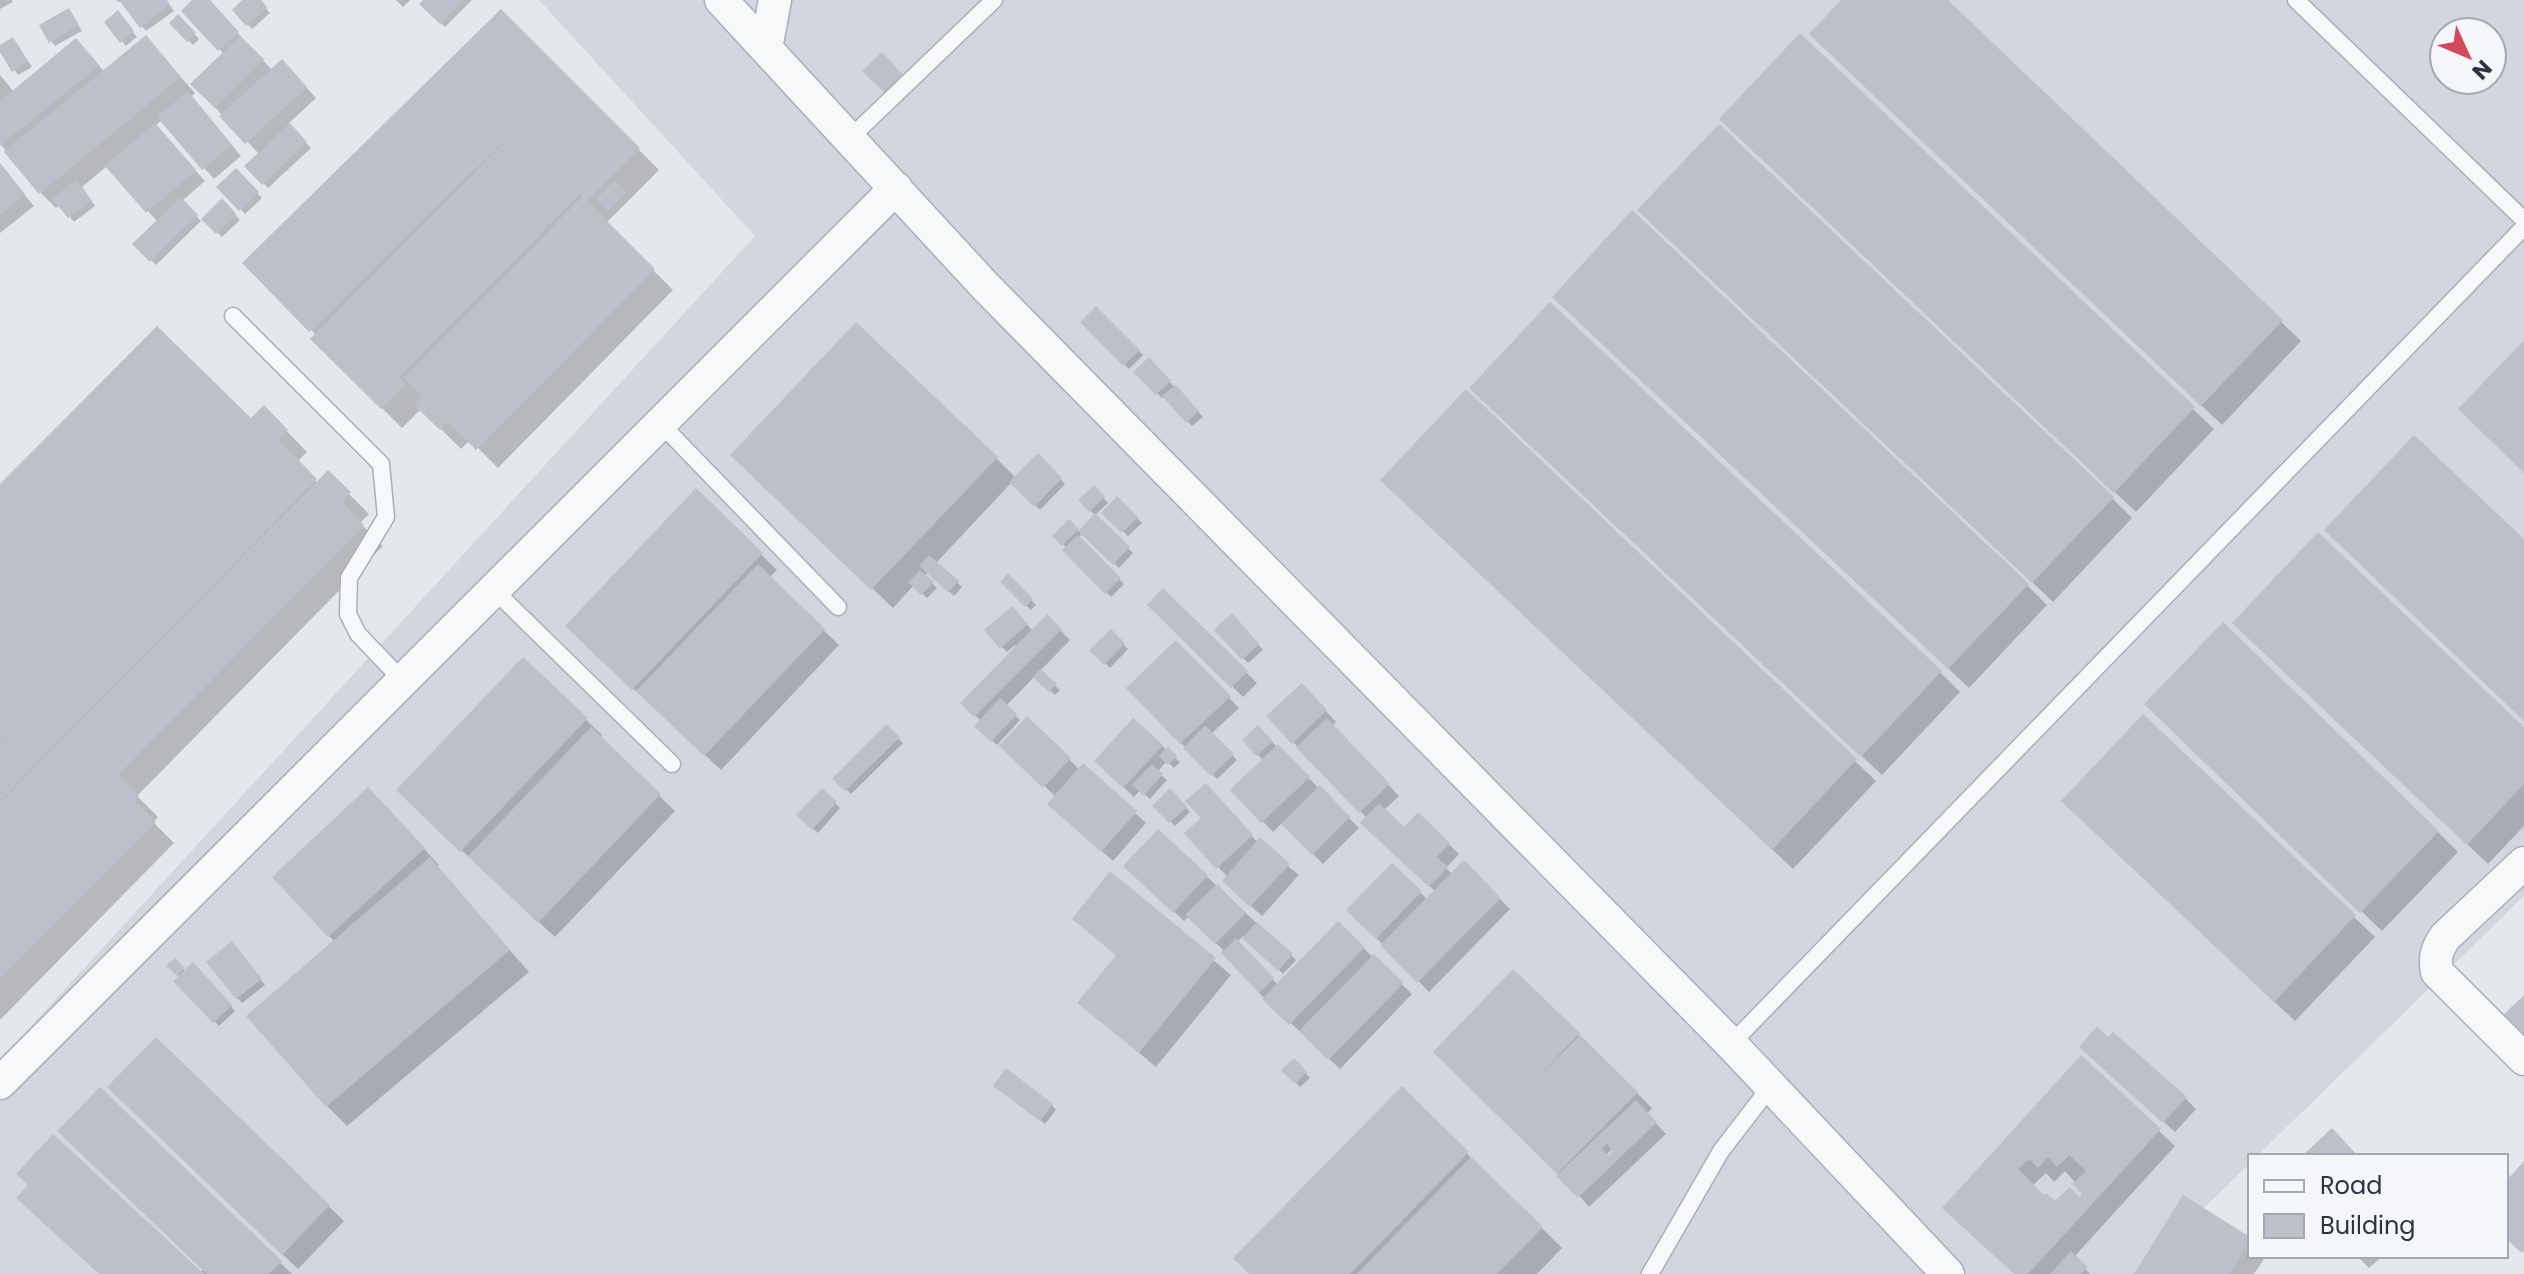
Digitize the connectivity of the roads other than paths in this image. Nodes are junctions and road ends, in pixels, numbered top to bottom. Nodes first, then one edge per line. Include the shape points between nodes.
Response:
1 (721, 0) edge
2 (775, 0) edge
3 (994, 0) edge
4 (2296, 0) edge
5 (766, 48) junction
6 (848, 140) junction
7 (896, 188) junction
8 (2524, 220) edge
9 (2524, 227) edge
10 (233, 316) dead end
11 (661, 424) junction
12 (495, 591) junction
13 (838, 607) dead end
14 (403, 681) junction
15 (672, 764) dead end
16 (2524, 863) edge
17 (1731, 1044) junction
18 (2524, 1059) edge
19 (0, 1083) edge
20 (1771, 1086) junction
21 (1650, 1274) edge
22 (1948, 1274) edge

1 - 5 street
2 - 5 street
3 - 6 lane
4 - 8 lane
5 - 6 street
6 - 7 street
7 - 11 street
7 - 17 street via 985,286
9 - 17 lane
10 - 14 lane via 381,464 386,517 349,578 348,614 358,634
11 - 12 street
11 - 13 lane
12 - 14 street
12 - 15 lane
14 - 19 street
16 - 18 street via 2445,937 2435,961 2437,972
17 - 20 street
20 - 21 lane via 1721,1151
20 - 22 street

